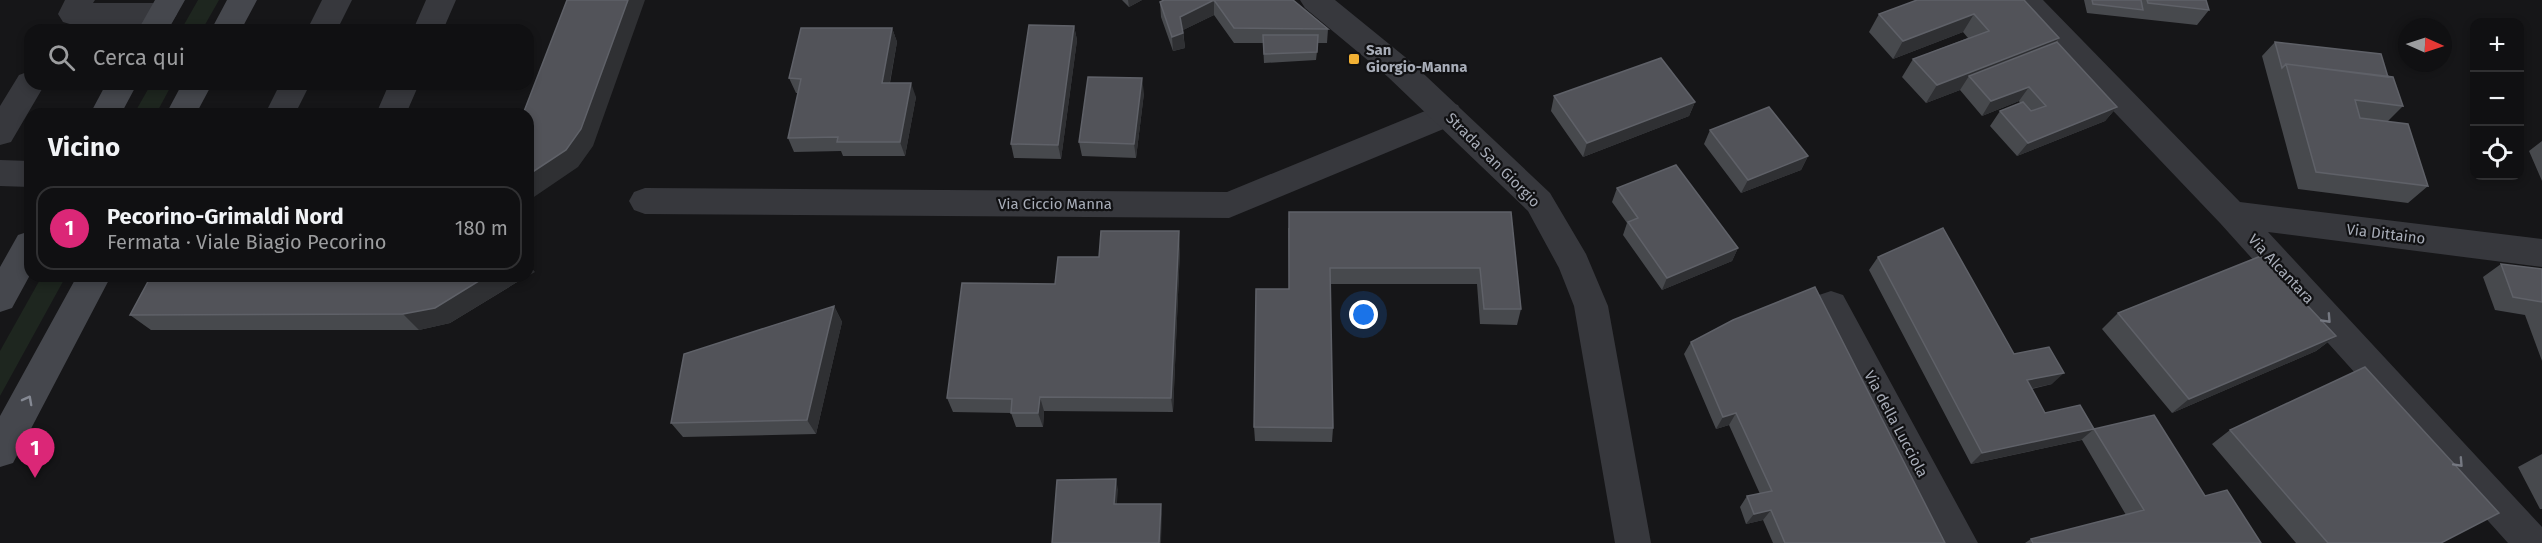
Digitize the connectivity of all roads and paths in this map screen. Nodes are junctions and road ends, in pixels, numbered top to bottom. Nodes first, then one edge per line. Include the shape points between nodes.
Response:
1 (242, 0) edge
2 (337, 0) edge
3 (441, 0) edge
4 (1314, 0) edge
5 (2025, 0) edge
6 (72, 15) edge
7 (162, 15) edge
8 (229, 24) edge
9 (325, 24) edge
10 (431, 24) edge
11 (26, 90) edge
12 (119, 90) edge
13 (194, 90) edge
14 (292, 90) edge
15 (401, 90) edge
16 (108, 108) edge
17 (184, 108) edge
18 (283, 108) edge
19 (394, 108) edge
20 (1447, 114) junction
21 (0, 133) edge
22 (0, 173) edge
23 (24, 174) edge
24 (645, 201) dead end
25 (2231, 214) junction
26 (2542, 253) edge
27 (24, 256) edge
28 (91, 282) edge
29 (0, 298) edge
30 (1831, 305) dead end
31 (0, 451) edge
32 (1633, 543) edge
33 (1960, 543) edge
34 (2532, 543) edge

1 - 8 main road
2 - 9 street
3 - 10 street
4 - 20 street, Strada San Giorgio
5 - 25 street, Via Alcantara
6 - 7 street
11 - 21 street
12 - 16 main road
13 - 17 main road
14 - 18 street
15 - 19 street
20 - 24 street, Via Ciccio Manna via 1229,205
20 - 32 street, Strada San Giorgio via 1539,202 1574,264 1592,306
22 - 23 street
25 - 26 street, Via Dittaino
25 -> 34 street, Via Alcantara
27 - 29 main road
31 -> 28 main road
30 - 33 street, Via della Lucciola

